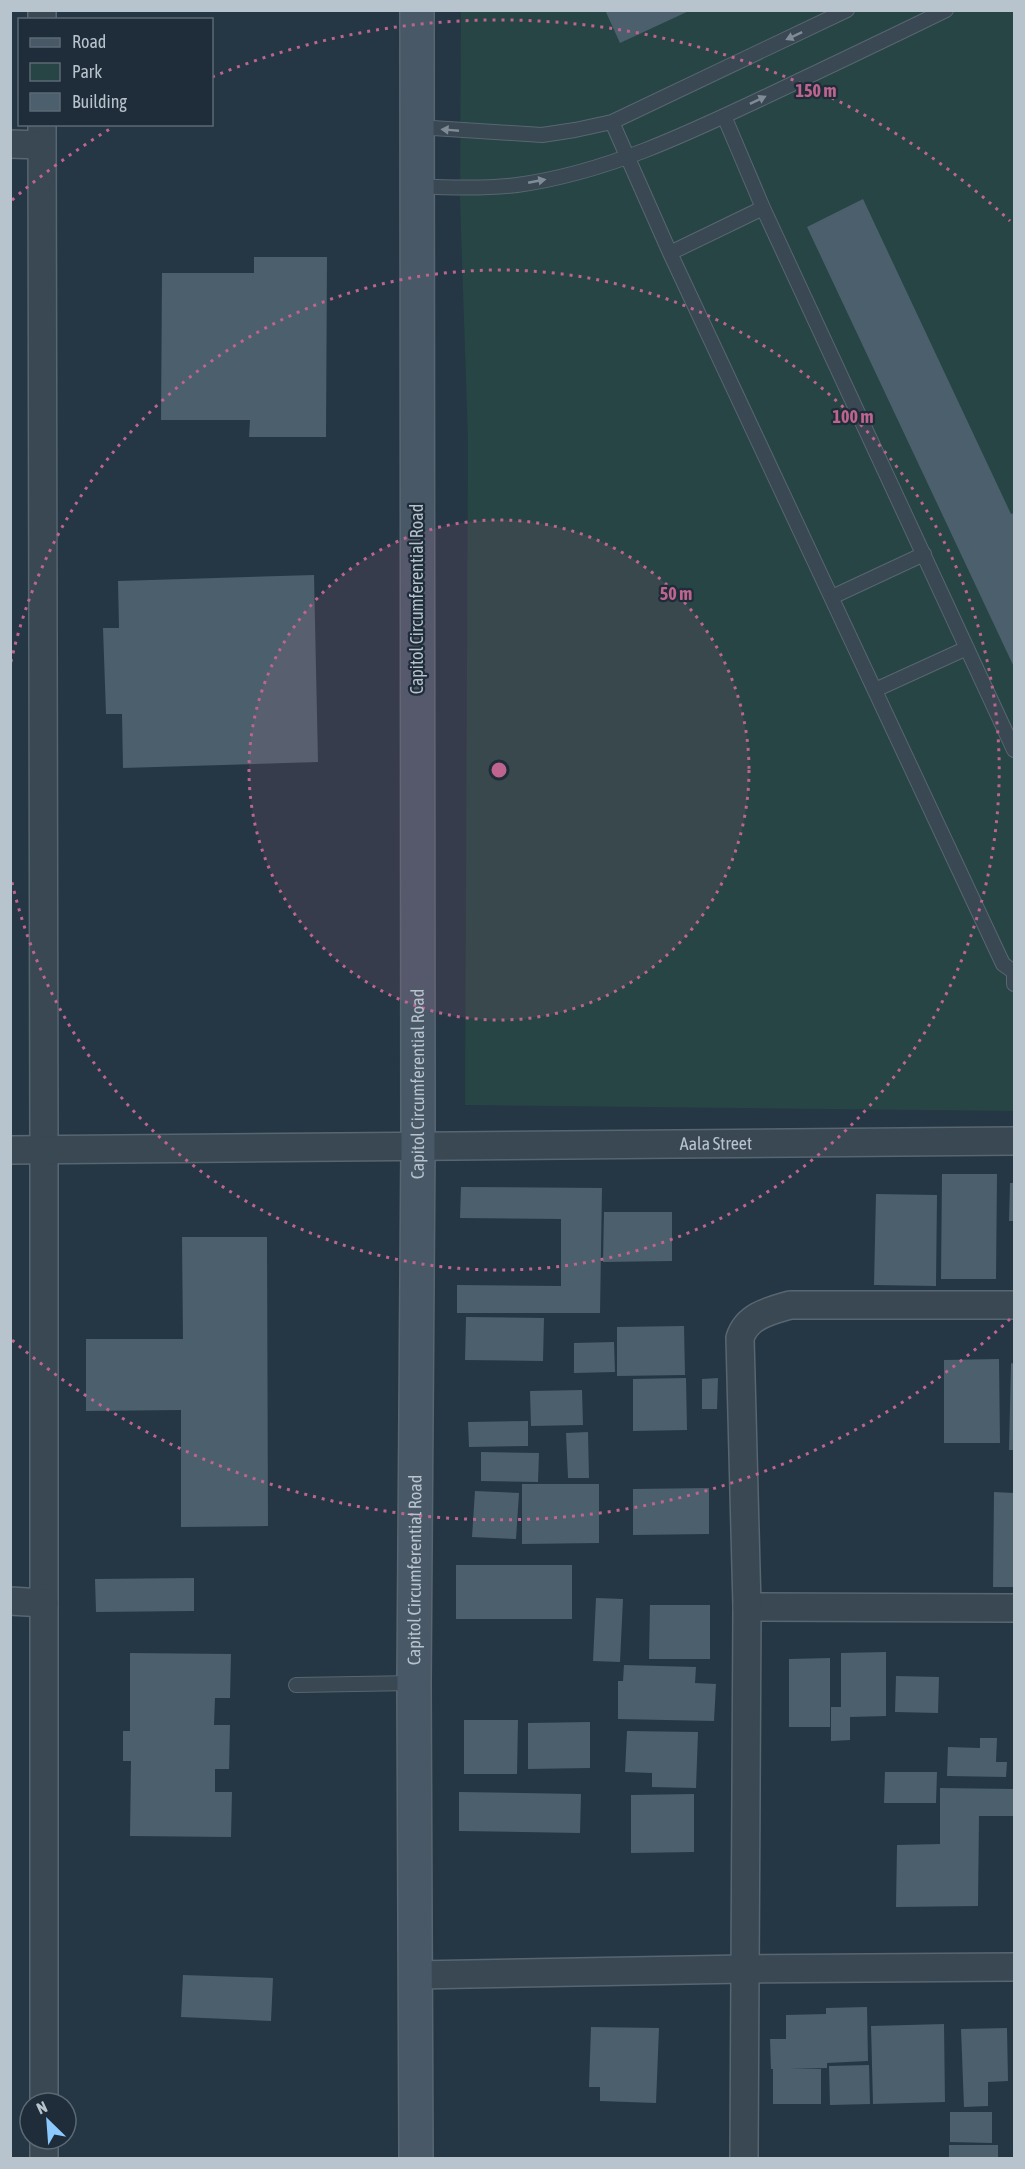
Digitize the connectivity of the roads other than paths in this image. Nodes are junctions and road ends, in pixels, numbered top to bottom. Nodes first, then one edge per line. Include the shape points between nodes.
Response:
1 (417, 10) edge
2 (847, 10) edge
3 (946, 10) edge
4 (724, 116) junction
5 (612, 122) junction
6 (417, 127) junction
7 (41, 135) edge
8 (10, 144) edge
9 (628, 158) junction
10 (417, 186) junction
11 (763, 208) junction
12 (670, 253) junction
13 (924, 554) junction
14 (832, 597) junction
15 (967, 648) junction
16 (875, 690) junction
17 (1014, 750) edge
18 (1014, 976) edge
19 (1014, 1141) edge
20 (418, 1145) junction
21 (10, 1150) edge
22 (44, 1150) junction
23 (1014, 1305) edge
24 (10, 1601) edge
25 (44, 1604) junction
26 (747, 1607) junction
27 (1014, 1608) edge
28 (414, 1683) junction
29 (296, 1685) dead end
30 (1014, 1967) edge
31 (744, 1969) junction
32 (416, 1975) junction
33 (44, 2091) edge
34 (416, 2158) edge
35 (744, 2158) edge

1 - 6 main road, Capitol Circumferential Road
2 -> 5 lane
4 -> 3 lane
4 - 9 lane
4 - 11 lane
5 -> 6 lane via 542,135
5 - 9 lane
6 - 10 main road, Capitol Circumferential Road
7 - 8 street
7 - 22 street
10 -> 9 lane via 479,189 519,184
9 - 12 lane
10 - 20 main road, Capitol Circumferential Road
11 - 12 lane
11 - 13 lane
12 - 14 lane
13 - 14 lane
13 - 15 lane
14 - 16 lane
15 - 16 lane
15 - 17 lane
16 - 18 lane via 1003,964
19 - 20 street, Aala Street
20 - 22 street, Aala Street
20 - 28 main road, Capitol Circumferential Road
21 - 22 street, Aala Street
22 - 25 street
23 - 26 street via 790,1305 754,1318 743,1328 740,1338
24 - 25 street
25 - 33 street
26 - 27 street
26 - 31 street
28 - 29 lane
28 - 32 main road, Capitol Circumferential Road
30 - 31 street
31 - 32 street
31 - 35 street
32 - 34 main road, Capitol Circumferential Road

